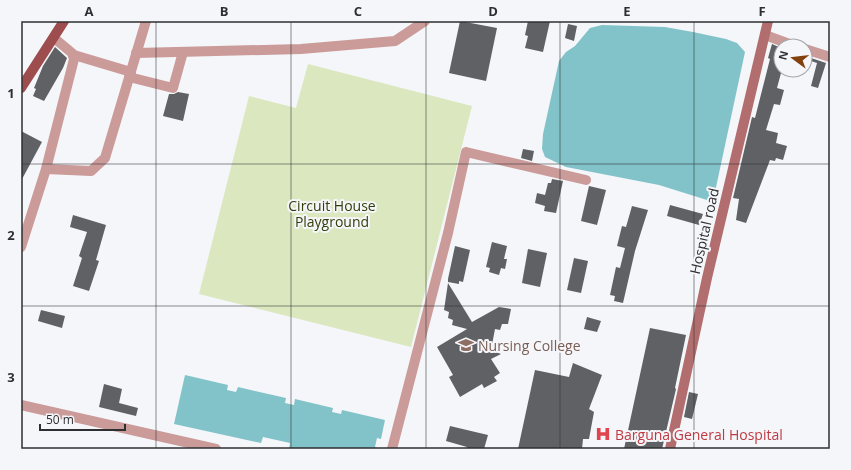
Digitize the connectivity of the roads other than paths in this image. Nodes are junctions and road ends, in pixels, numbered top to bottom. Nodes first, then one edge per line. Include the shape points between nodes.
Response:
1 (64, 21) edge
2 (146, 21) edge
3 (424, 21) edge
4 (768, 21) edge
5 (764, 35) junction
6 (54, 38) junction
7 (773, 38) edge
8 (183, 52) junction
9 (813, 52) edge
10 (136, 54) junction
11 (74, 56) junction
12 (830, 57) edge
13 (130, 74) junction
14 (21, 88) edge
15 (46, 169) junction
16 (586, 180) dead end
17 (21, 247) edge
18 (21, 406) edge
19 (216, 449) edge
20 (392, 449) edge
21 (670, 449) edge

1 - 6 main road
2 - 10 street
3 - 8 street via 395,41 301,49
4 - 5 street, Hospital road
5 - 7 street
5 - 21 street, Hospital road
6 - 11 street
6 - 14 main road
8 - 10 street
8 - 13 street via 173,88
9 - 12 street
10 - 13 street
11 - 13 street
11 - 15 street
13 - 15 street via 105,158 91,171
15 - 17 street
16 - 20 street via 466,152 448,233
18 - 19 street

